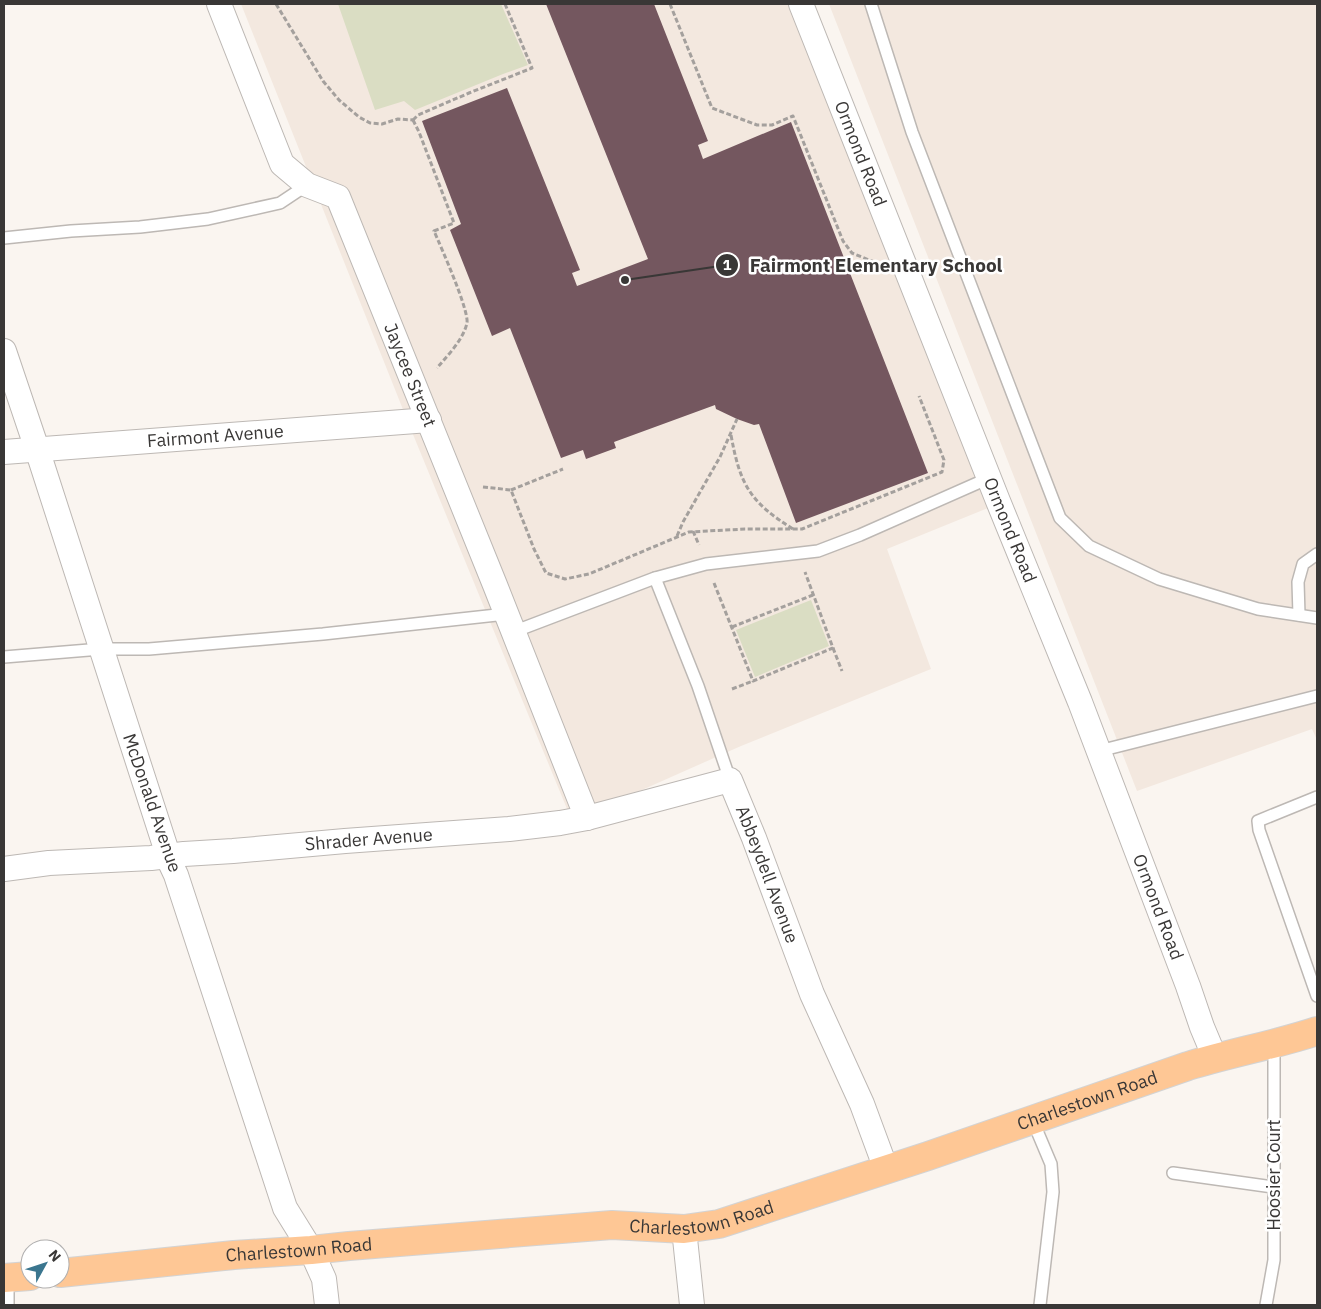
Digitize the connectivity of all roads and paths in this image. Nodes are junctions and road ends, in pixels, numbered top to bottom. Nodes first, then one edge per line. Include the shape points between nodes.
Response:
1 (219, 4) edge
2 (276, 4) edge
3 (506, 4) edge
4 (670, 4) edge
5 (802, 4) edge
6 (870, 4) edge
7 (413, 120) junction
8 (307, 185) junction
9 (4, 238) edge
10 (876, 262) dead end
11 (4, 351) edge
12 (436, 370) dead end
13 (919, 396) dead end
14 (737, 418) dead end
15 (429, 420) junction
16 (731, 434) junction
17 (37, 449) junction
18 (4, 452) edge
19 (563, 469) dead end
20 (990, 478) junction
21 (482, 487) dead end
22 (510, 490) junction
23 (791, 529) junction
24 (693, 531) junction
25 (677, 536) junction
26 (798, 554) junction
27 (1317, 554) edge
28 (706, 564) junction
29 (655, 578) junction
30 (813, 595) junction
31 (1299, 616) junction
32 (1317, 618) edge
33 (510, 623) junction
34 (732, 627) junction
35 (833, 648) junction
36 (101, 649) junction
37 (4, 656) edge
38 (842, 671) dead end
39 (753, 681) junction
40 (732, 689) dead end
41 (1317, 696) edge
42 (1099, 751) junction
43 (730, 780) junction
44 (1317, 798) edge
45 (587, 818) junction
46 (168, 855) junction
47 (4, 868) edge
48 (1317, 996) edge
49 (1317, 1031) edge
50 (1274, 1044) junction
51 (1215, 1058) junction
52 (1032, 1119) junction
53 (886, 1169) junction
54 (1173, 1173) dead end
55 (1273, 1187) junction
56 (684, 1229) junction
57 (311, 1250) junction
58 (70, 1272) edge
59 (14, 1277) edge
60 (8, 1305) edge
61 (327, 1305) edge
62 (692, 1305) edge
63 (1040, 1305) edge
64 (1266, 1305) edge

1 - 8 street, Jaycee Street via 282,164
2 - 7 path via 323,81 346,106 370,123
3 - 7 path via 532,68 427,111
4 - 10 path via 712,108 757,125 772,125 793,116 843,241 852,253
5 - 20 street, Ormond Road
6 - 31 lane via 912,132 1060,518 1088,546 1159,579 1258,609
7 - 12 path via 454,223 434,231 467,320 459,340
8 - 9 lane via 280,203 208,219
8 - 15 street, Jaycee Street via 338,198
11 - 17 street, McDonald Avenue
13 - 23 path via 944,460 942,472 802,529
14 - 16 path
15 - 17 street, Fairmont Avenue
15 - 33 street, Jaycee Street
16 - 23 path via 741,477 754,498
16 - 25 path
17 - 18 street, Fairmont Avenue
17 - 36 street, McDonald Avenue
19 - 22 path
20 - 26 lane via 860,535 818,551
20 - 42 street, Ormond Road
21 - 22 path
22 - 25 path via 546,573 565,579 589,574
23 - 24 path
23 - 26 path
24 - 25 path
24 - 28 path
26 - 28 lane
26 - 30 path
27 - 31 lane via 1304,564 1298,582
28 - 29 lane
28 - 34 path
29 - 33 lane
29 - 43 lane, Abbeydell Avenue via 698,686
30 - 34 path
30 - 35 path
31 - 32 lane
33 - 36 lane via 159,648
33 - 45 street, Jaycee Street
34 - 39 path
35 - 38 path
35 - 39 path
36 - 37 lane
36 - 46 street, McDonald Avenue
39 - 40 path
41 - 42 lane
42 - 51 street, Ormond Road
43 - 45 street, Shrader Avenue
43 - 53 street, Abbeydell Avenue via 812,994 862,1104
44 - 48 lane via 1258,820
45 - 46 street, Shrader Avenue via 508,829
46 - 47 street, Shrader Avenue
46 - 57 street, McDonald Avenue via 285,1208
49 - 50 main road, Charlestown Road
50 - 51 main road, Charlestown Road
50 - 55 lane, Hoosier Court
51 - 52 main road, Charlestown Road
52 - 53 main road, Charlestown Road
52 - 63 lane via 1051,1164 1053,1192
53 - 56 main road, Charlestown Road via 719,1224
54 - 55 lane
55 - 64 lane, Hoosier Court via 1274,1260
56 - 57 main road, Charlestown Road via 612,1225
56 - 62 street
57 - 58 main road, Charlestown Road
57 - 61 street, McDonald Avenue via 324,1279
59 - 60 lane

